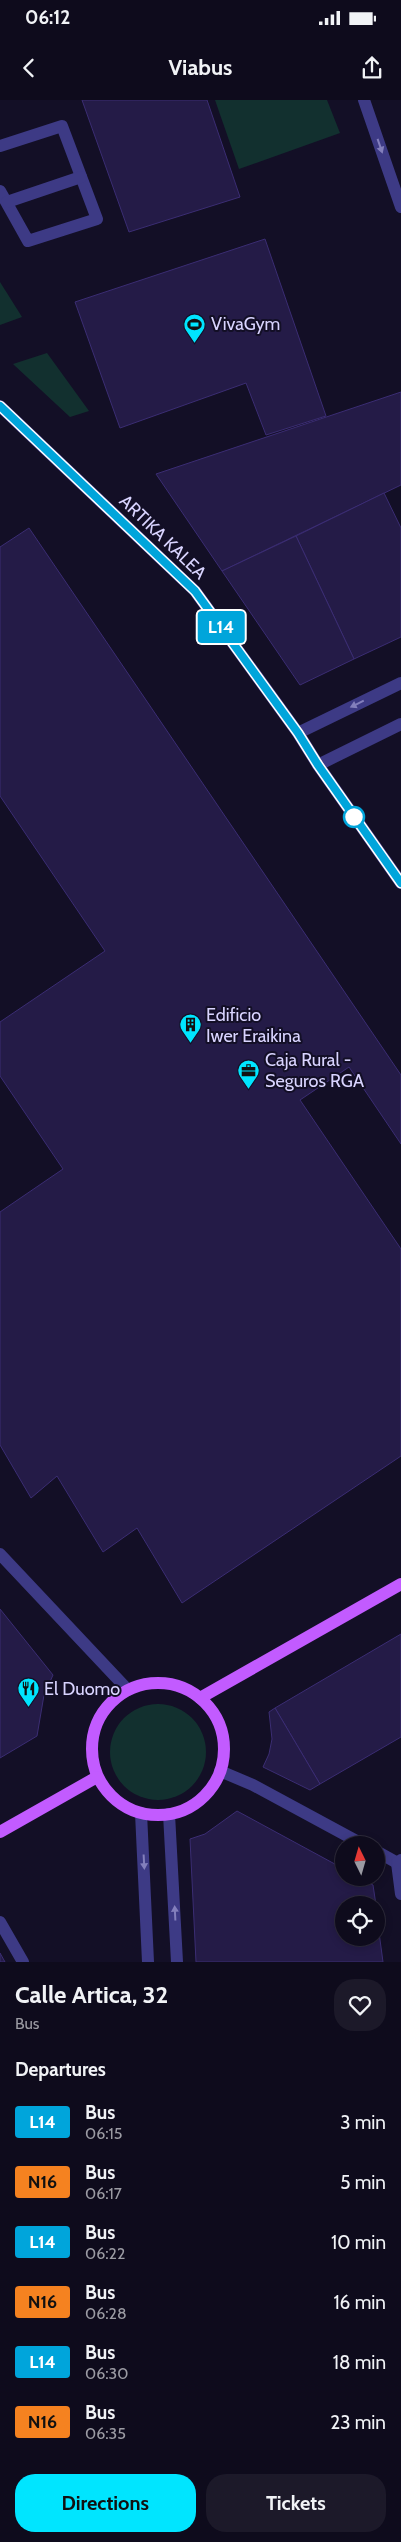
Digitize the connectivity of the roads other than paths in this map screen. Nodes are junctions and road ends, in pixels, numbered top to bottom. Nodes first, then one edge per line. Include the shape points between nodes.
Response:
1 (364, 100) edge
2 (0, 146) edge
3 (81, 177) junction
4 (3, 197) edge
5 (401, 207) edge
6 (0, 406) edge
7 (401, 683) edge
8 (401, 724) edge
9 (298, 733) junction
10 (318, 765) junction
11 (401, 883) edge
12 (0, 1554) edge
13 (401, 1584) edge
14 (128, 1690) junction
15 (200, 1698) junction
16 (220, 1771) junction
17 (97, 1776) junction
18 (141, 1813) junction
19 (169, 1814) junction
20 (0, 1832) edge
21 (347, 1836) edge
22 (385, 1855) edge
23 (400, 1862) edge
24 (401, 1894) edge
25 (0, 1922) edge
26 (23, 1962) edge
27 (148, 1962) edge
28 (177, 1962) edge

1 -> 5 street
2 - 3 street via 62,126
3 - 4 street
3 - 4 street via 96,219 28,241
6 - 9 street, ARTIKA KALEA via 195,591
7 -> 9 street
8 - 10 street
9 - 10 street, ARTIKA KALEA
10 - 11 street, ARTIKA KALEA
12 - 14 street
13 - 15 main road
14 - 15 main road via 153,1683 178,1686
14 - 17 main road via 111,1702 99,1717 92,1737 92,1757
15 - 16 main road via 214,1713 222,1731 224,1752
16 - 19 main road via 209,1791 191,1806
16 - 21 street via 253,1785
17 - 18 main road via 108,1793 123,1806
17 - 20 main road
18 - 19 main road
18 -> 27 street
28 -> 19 street
22 - 23 street
23 - 24 street
25 - 26 street

